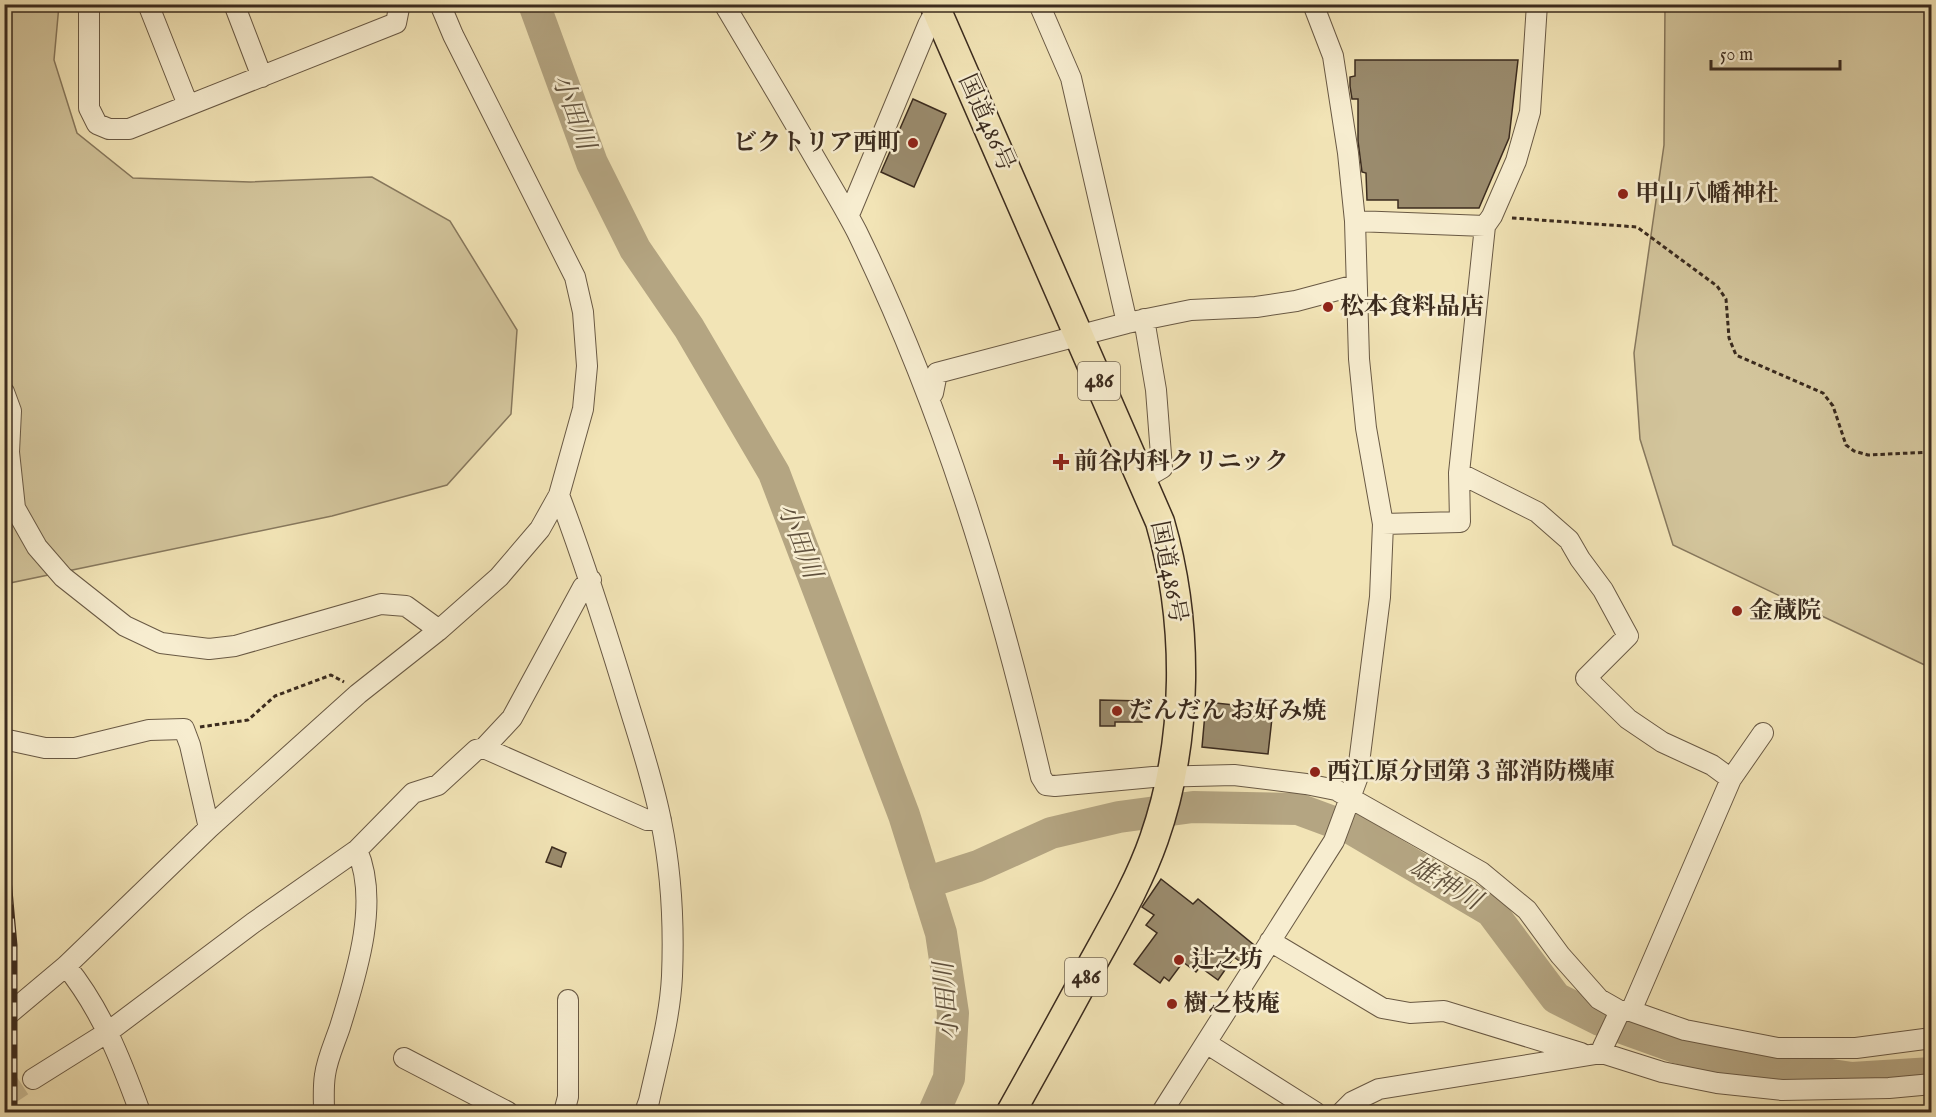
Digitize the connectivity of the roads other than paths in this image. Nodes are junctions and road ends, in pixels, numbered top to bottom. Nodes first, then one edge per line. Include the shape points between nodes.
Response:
1 (89, 4) edge
2 (148, 4) edge
3 (234, 4) edge
4 (397, 4) edge
5 (440, 4) edge
6 (724, 4) edge
7 (1038, 4) edge
8 (1313, 4) edge
9 (1537, 4) edge
10 (937, 7) edge
11 (262, 77) junction
12 (188, 105) junction
13 (848, 214) junction
14 (1355, 221) junction
15 (1489, 221) junction
16 (1356, 285) junction
17 (1136, 321) junction
18 (1079, 336) junction
19 (4, 392) edge
20 (929, 399) junction
21 (1459, 473) junction
22 (1143, 479) junction
23 (560, 495) junction
24 (1383, 524) junction
25 (591, 580) junction
26 (439, 630) junction
27 (1762, 733) dead end
28 (8, 740) dead end
29 (484, 748) junction
30 (1731, 779) junction
31 (1170, 781) junction
32 (1349, 801) junction
33 (661, 820) junction
34 (209, 828) junction
35 (357, 850) junction
36 (1270, 941) junction
37 (66, 966) junction
38 (568, 1000) dead end
39 (1623, 1014) junction
40 (4, 1018) edge
41 (108, 1032) junction
42 (1932, 1038) edge
43 (1206, 1043) junction
44 (1596, 1051) junction
45 (404, 1058) dead end
46 (33, 1079) tunnel mouth
47 (1932, 1084) edge
48 (140, 1113) edge
49 (324, 1113) edge
50 (508, 1113) edge
51 (564, 1113) edge
52 (645, 1113) edge
53 (1011, 1113) edge
54 (1162, 1113) edge
55 (1315, 1113) edge
56 (1342, 1113) edge

1 - 12 street via 89,108 97,124 109,129 129,129
2 - 12 street
3 - 11 street
4 - 11 street via 396,23
5 - 23 street via 575,277 583,312 587,366 583,409
6 - 13 street
7 - 17 street via 1071,78
8 - 14 street via 1332,56
9 - 15 street via 1530,112 1516,161
10 - 13 street
10 - 18 highway, 国道486号 / 486
11 - 12 street
13 - 20 street
14 - 15 street
14 - 16 street
15 - 21 street
16 - 17 street via 1296,302 1191,310
16 - 24 street via 1366,428
17 - 18 street
17 - 22 street via 1156,390 1162,468
18 - 20 street via 937,373
18 - 22 highway, 国道486号 / 486
19 - 26 street via 11,411 9,452 15,508 37,547 63,577 125,626 161,643 209,649 235,646 381,604 406,606
20 - 31 street via 982,552 1015,666 1041,777 1046,784 1055,786
21 - 24 street via 1460,522
21 - 30 street via 1537,512 1569,540 1603,590 1628,636 1586,678 1628,719
22 - 31 highway, 国道486号 / 486 via 1170,556 1180,631 1180,701
23 - 25 street
23 - 26 street via 540,529 499,577
24 - 32 street via 1380,597 1357,779
25 - 29 street via 583,587 512,718
25 - 33 street
26 - 34 street via 358,694
27 - 30 street
28 - 34 street via 45,748 75,748 149,730 184,729
29 - 33 street via 647,820
29 - 35 street via 476,750 438,785 413,793
30 - 39 street
31 - 32 street via 1234,775 1336,790
31 - 53 highway, 国道486号 / 486 via 1154,838 1131,894
32 - 36 street via 1334,841
32 - 39 street via 1481,872 1527,910 1599,999
33 - 52 street via 667,855 672,977
34 - 37 street
35 - 41 street via 253,922
35 - 49 street via 365,879 364,924 359,962 325,1074
36 - 43 street
36 - 44 street via 1382,1008 1410,1013 1444,1011
37 - 40 street
37 - 41 street via 89,996
38 - 51 street via 568,1097
39 - 42 street via 1779,1048 1856,1048
39 - 44 street
41 - 46 street
41 - 48 street
43 - 54 street
43 - 55 street
44 - 47 street via 1662,1072 1782,1090
44 - 56 street via 1379,1089 1352,1102
45 - 50 street

